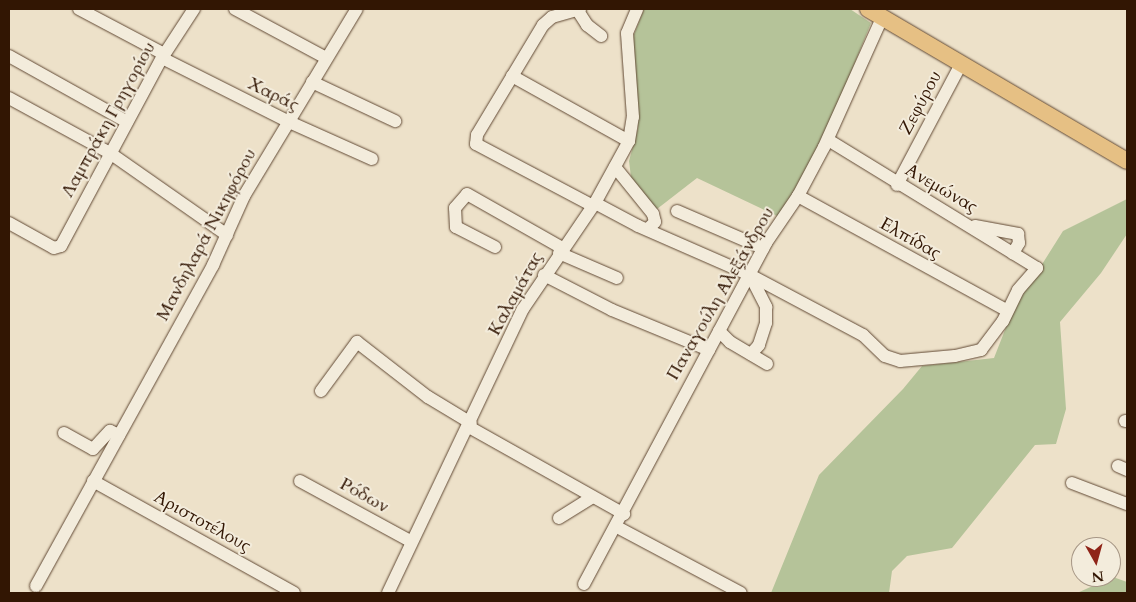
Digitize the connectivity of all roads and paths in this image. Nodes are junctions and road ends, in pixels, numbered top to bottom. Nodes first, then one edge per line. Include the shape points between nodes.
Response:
1 (79, 9) edge
2 (194, 9) edge
3 (235, 9) edge
4 (357, 9) edge
5 (637, 9) edge
6 (868, 9) edge
7 (579, 10) edge
8 (882, 18) junction
9 (600, 36) dead end
10 (9, 56) edge
11 (163, 56) junction
12 (326, 58) junction
13 (961, 64) junction
14 (512, 76) junction
15 (312, 82) junction
16 (9, 98) edge
17 (395, 121) dead end
18 (127, 122) junction
19 (287, 122) junction
20 (828, 140) junction
21 (629, 141) junction
22 (110, 153) junction
23 (372, 159) dead end
24 (1127, 161) edge
25 (616, 167) junction
26 (897, 185) junction
27 (798, 196) junction
28 (594, 204) junction
29 (677, 211) dead end
30 (9, 223) edge
31 (971, 225) junction
32 (648, 229) junction
33 (227, 235) junction
34 (495, 247) dead end
35 (764, 248) junction
36 (560, 251) junction
37 (1013, 253) junction
38 (750, 275) junction
39 (544, 276) junction
40 (617, 278) dead end
41 (1006, 310) junction
42 (719, 331) junction
43 (708, 350) junction
44 (751, 354) junction
45 (768, 364) dead end
46 (321, 391) dead end
47 (470, 425) junction
48 (64, 433) dead end
49 (119, 435) junction
50 (300, 481) dead end
51 (94, 482) junction
52 (1072, 483) dead end
53 (592, 497) junction
54 (1127, 504) edge
55 (624, 514) junction
56 (558, 518) dead end
57 (617, 527) junction
58 (410, 541) junction
59 (584, 584) dead end
60 (36, 586) dead end
61 (294, 593) edge
62 (388, 593) edge
63 (740, 593) edge

1 - 11 street, Χαράς
2 - 11 street, Λαμπράκη Γρηγορίου
3 - 12 street
4 - 12 street, Μανδηλαρά Νικηφόρου
5 - 21 street, Καλαμάτας via 628,34 633,117
6 - 8 main road
7 - 9 street via 592,31
7 - 14 street via 552,17 543,25
8 - 13 main road
8 - 20 street, Παναγούλη Αλεξάνδρου
10 - 18 street
11 - 18 street, Λαμπράκη Γρηγορίου
11 - 19 street, Χαράς
12 - 15 street, Μανδηλαρά Νικηφόρου
13 - 24 main road
13 - 26 street, Ζεφύρου
14 - 21 street
14 - 28 street via 477,135 476,144
15 - 17 street
15 - 19 street, Μανδηλαρά Νικηφόρου
16 - 22 street
18 - 22 street, Λαμπράκη Γρηγορίου
19 - 23 street, Χαράς
19 - 33 street, Μανδηλαρά Νικηφόρου via 244,196
20 - 26 street, Ανεμώνας
20 - 27 street, Παναγούλη Αλεξάνδρου
21 - 25 street, Καλαμάτας
22 - 30 street, Λαμπράκη Γρηγορίου via 58,249
22 - 33 street
25 - 28 street, Καλαμάτας
25 - 32 street via 653,214 656,222
26 - 31 street, Ανεμώνας
27 - 35 street, Παναγούλη Αλεξάνδρου
27 - 41 street, Ελπίδας
28 - 32 street
28 - 36 street, Καλαμάτας
29 - 35 street
31 - 37 street, Ανεμώνας
31 - 37 street via 1018,234 1019,243
32 - 38 street
33 - 49 street, Μανδηλαρά Νικηφόρου
34 - 36 street via 456,227 455,208 467,194
35 - 38 street, Παναγούλη Αλεξάνδρου
36 - 39 street, Καλαμάτας
36 - 40 street
37 - 41 street, Ανεμώνας via 1037,268
38 - 41 street via 863,336 884,356 900,361 981,350 1003,321
38 - 42 street, Παναγούλη Αλεξάνδρου
38 - 44 street via 766,307 766,323 759,345
39 - 43 street via 612,310
39 - 47 street, Καλαμάτας via 524,309
42 - 43 street, Παναγούλη Αλεξάνδρου
42 - 44 street via 730,342
43 - 55 street, Παναγούλη Αλεξάνδρου
44 - 45 street
46 - 47 street via 357,342
47 - 53 street
47 - 58 street, Καλαμάτας
48 - 49 street via 93,449 110,431
49 - 51 street, Μανδηλαρά Νικηφόρου
50 - 58 street, Ρόδων
51 - 60 street, Μανδηλαρά Νικηφόρου
51 - 61 street, Αριστοτέλους
52 - 54 street
53 - 55 street
53 - 56 street
55 - 57 street, Παναγούλη Αλεξάνδρου
57 - 59 street, Παναγούλη Αλεξάνδρου
57 - 63 street
58 - 62 street, Καλαμάτας

